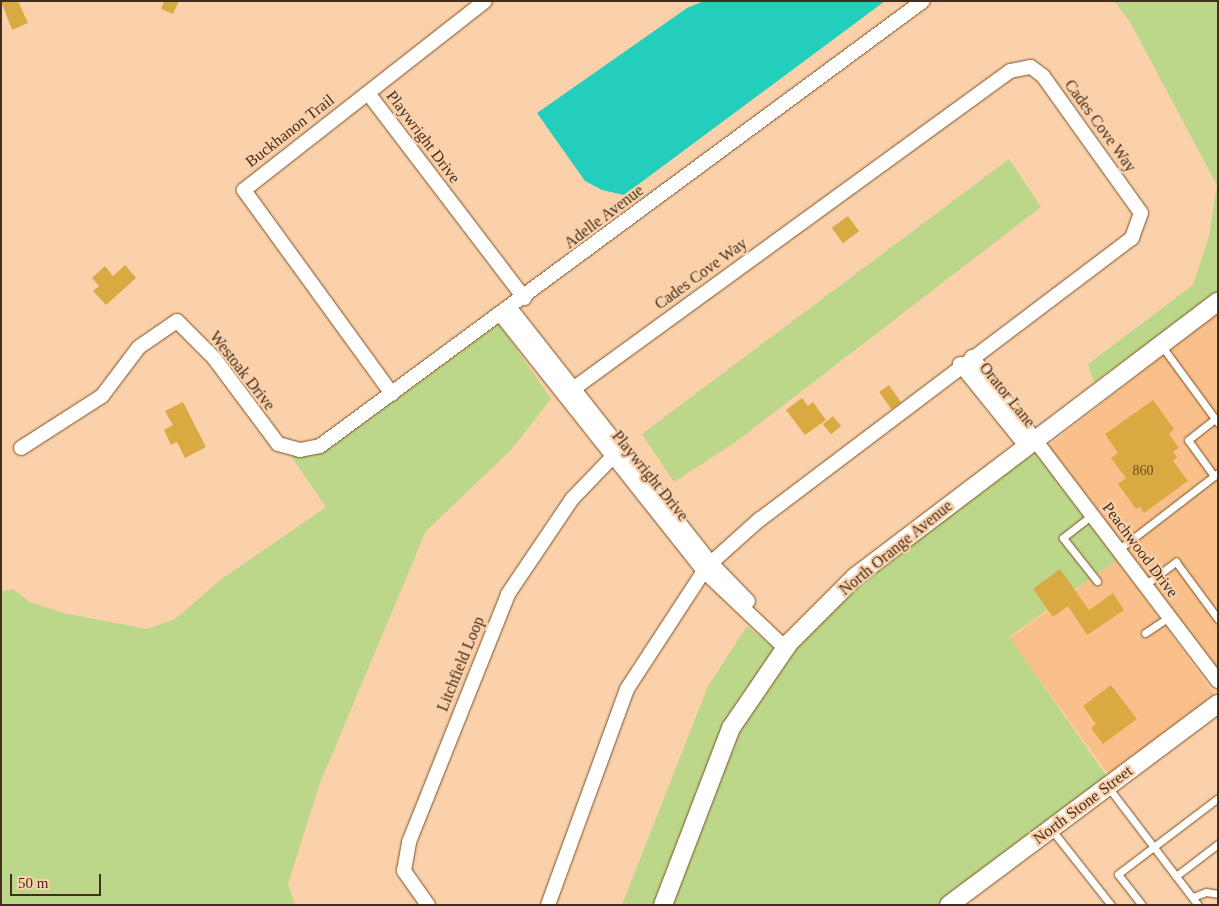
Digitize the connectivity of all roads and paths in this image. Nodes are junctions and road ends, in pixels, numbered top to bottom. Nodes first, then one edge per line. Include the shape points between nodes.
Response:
1 (485, 1) edge
2 (923, 1) edge
3 (368, 93) junction
4 (524, 298) junction
5 (1218, 302) edge
6 (506, 311) junction
7 (1161, 345) junction
8 (966, 360) junction
9 (573, 389) junction
10 (392, 394) junction
11 (1217, 421) edge
12 (1031, 444) junction
13 (21, 448) dead end
14 (300, 450) joint
15 (616, 452) junction
16 (1216, 475) edge
17 (1092, 515) junction
18 (1118, 550) junction
19 (708, 567) junction
20 (1096, 581) dead end
21 (1145, 585) junction
22 (1169, 617) junction
23 (1218, 619) edge
24 (1145, 633) dead end
25 (787, 645) junction
26 (1218, 681) edge
27 (1218, 704) edge
28 (1108, 786) junction
29 (1218, 798) edge
30 (1051, 829) junction
31 (1218, 844) edge
32 (1153, 846) junction
33 (1176, 876) junction
34 (1218, 894) edge
35 (1193, 897) junction
36 (428, 905) edge
37 (548, 905) edge
38 (663, 905) edge
39 (949, 905) edge
40 (1111, 905) edge
41 (1142, 905) edge
42 (1198, 905) edge

1 - 3 street, Buckhanon Trail
2 - 4 street, Adelle Avenue
3 - 4 street, Playwright Drive
3 - 10 street, Buckhanon Trail via 244,190
4 - 6 street, Adelle Avenue
5 - 7 street, North Orange Avenue
6 - 9 street, Playwright Drive
6 - 10 street, Adelle Avenue
6 - 15 street, Playwright Drive
7 - 11 lane
7 - 12 street, North Orange Avenue
8 - 9 street, Cades Cove Way via 1132,238 1141,213 1043,76 1030,67 1010,70
8 - 12 street, Orator Lane
8 - 19 street, Cades Cove Way via 760,519
9 - 15 street, Playwright Drive
10 - 14 street, Adelle Avenue via 320,446
11 - 16 lane via 1188,440
12 - 17 street, Peachwood Drive
12 - 25 street, North Orange Avenue via 855,577
13 - 14 street, Westoak Drive via 102,396 140,347 177,321 214,358 271,437 288,449
15 - 19 street, Playwright Drive
15 - 36 street, Litchfield Loop via 572,499 508,594 409,842 404,871
16 - 18 lane
17 - 18 street, Peachwood Drive
17 - 20 lane via 1063,538
18 - 21 street, Peachwood Drive
19 - 25 street, Playwright Drive
19 - 37 street via 627,689
21 - 22 street, Peachwood Drive
21 - 23 lane via 1176,562
22 - 24 lane
22 - 26 street, Peachwood Drive
25 - 38 street, North Orange Avenue via 731,728
27 - 28 street, North Stone Street
28 - 30 street, North Stone Street
28 - 32 lane
29 - 32 lane
30 - 39 street, North Stone Street
30 - 40 lane
31 - 33 lane
32 - 33 lane
32 - 41 lane via 1118,874
33 - 35 lane
34 - 35 lane via 1206,892
35 - 42 lane

